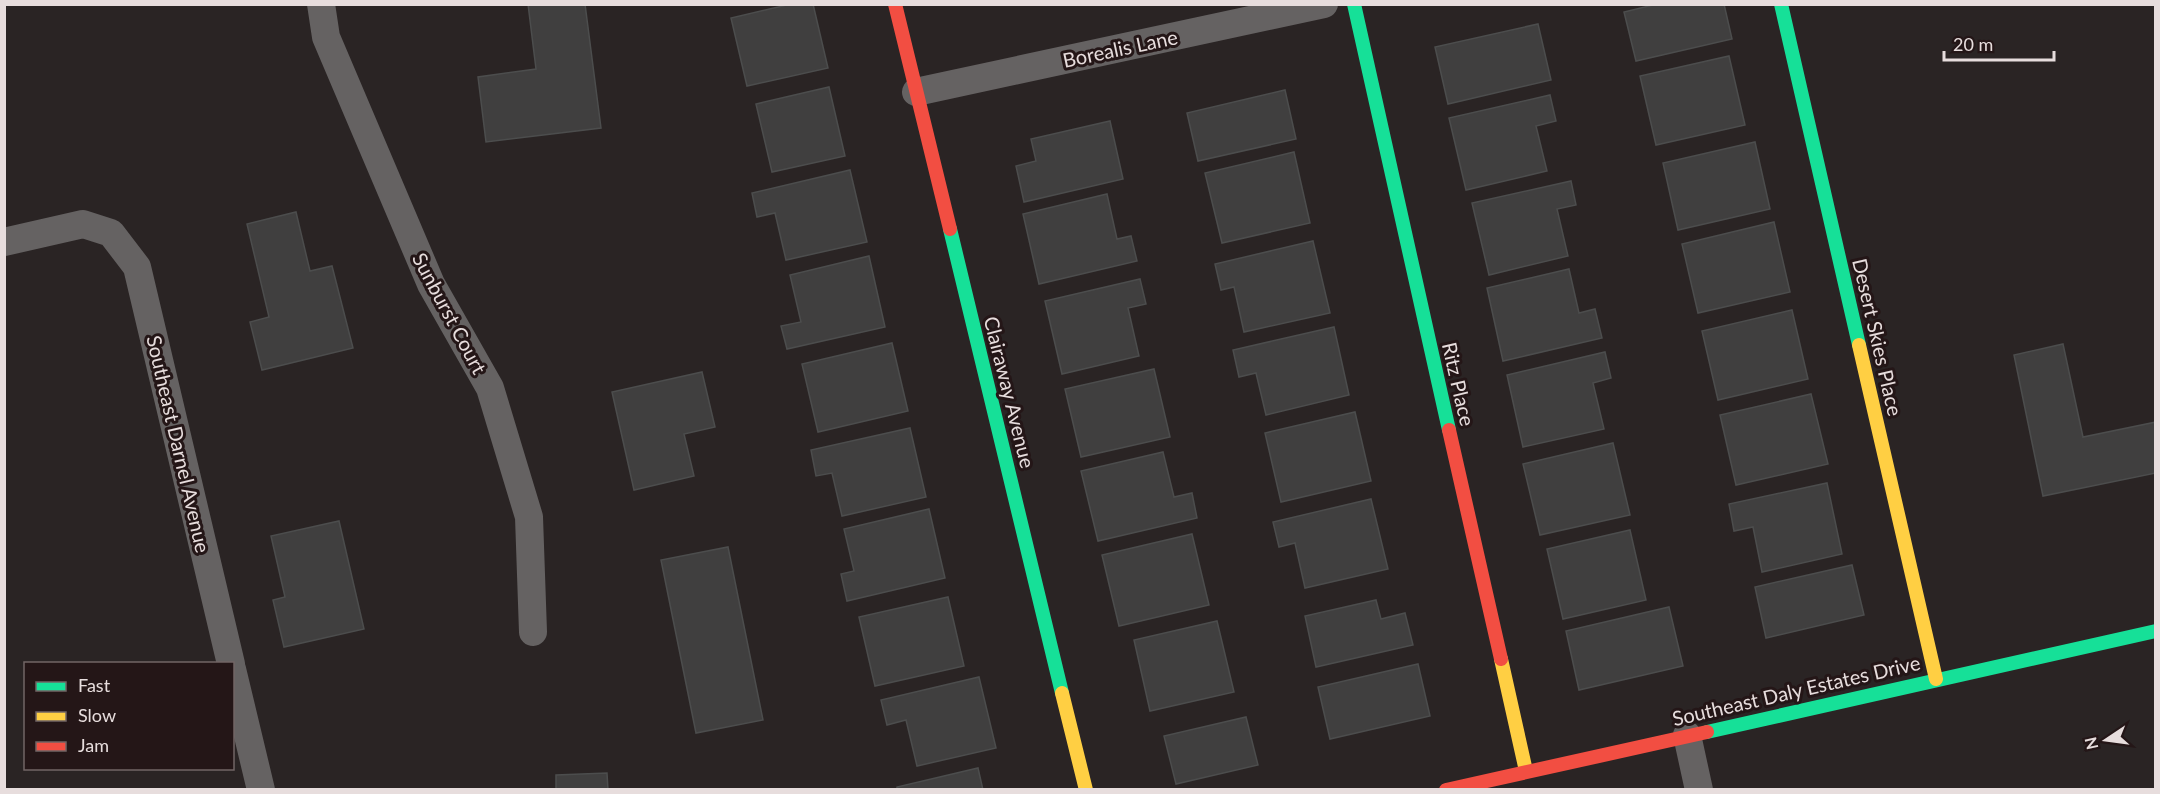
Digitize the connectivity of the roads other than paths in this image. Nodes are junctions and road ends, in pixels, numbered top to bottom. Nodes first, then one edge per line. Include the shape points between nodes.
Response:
1 (321, 4) edge
2 (895, 4) edge
3 (1324, 4) edge
4 (1354, 4) edge
5 (1781, 4) edge
6 (916, 92) junction
7 (4, 242) edge
8 (2156, 631) edge
9 (533, 632) dead end
10 (231, 662) edge
11 (234, 677) edge
12 (1936, 679) junction
13 (1687, 735) junction
14 (1526, 771) junction
15 (261, 789) edge
16 (1086, 789) edge
17 (1446, 789) edge
18 (1699, 789) edge

1 - 9 street, Sunburst Court via 326,37 431,284 490,388 529,517
2 - 6 street, Clairaway Avenue
3 - 6 street, Borealis Lane
4 - 14 street, Ritz Place
5 - 12 street, Desert Skies Place
6 - 16 street, Clairaway Avenue
7 - 10 street, Southeast Darnel Avenue via 83,224 111,233 137,267
8 - 12 street, Southeast Daly Estates Drive
11 - 15 street
12 - 13 street, Southeast Daly Estates Drive
13 - 14 street, Southeast Daly Estates Drive
13 - 18 street
14 - 17 street, Southeast Daly Estates Drive

